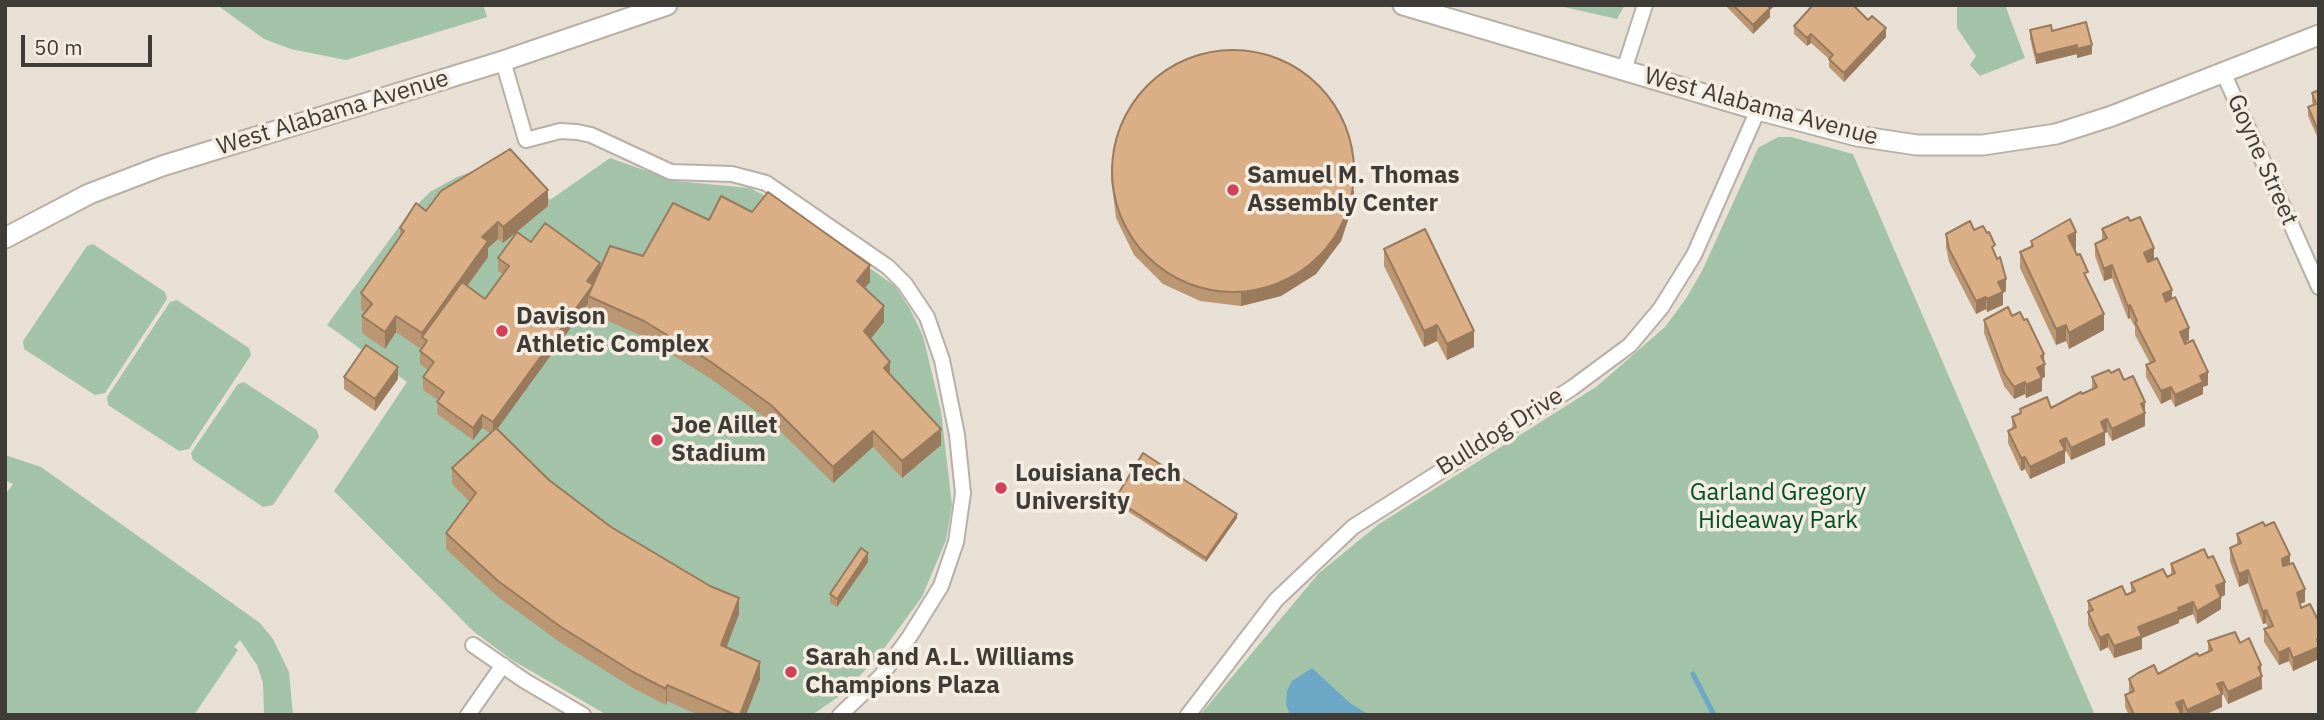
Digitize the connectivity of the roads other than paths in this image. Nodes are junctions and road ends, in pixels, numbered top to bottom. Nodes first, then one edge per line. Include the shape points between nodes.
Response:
1 (667, 5) edge
2 (1403, 5) edge
3 (1645, 5) edge
4 (2319, 35) edge
5 (503, 61) junction
6 (1624, 70) junction
7 (2222, 72) junction
8 (1758, 110) junction
9 (5, 238) edge
10 (2319, 288) edge
11 (473, 645) dead end
12 (503, 665) junction
13 (468, 715) edge
14 (583, 715) edge
15 (840, 715) edge
16 (1188, 715) edge

1 - 5 main road, West Alabama Avenue
2 - 6 main road, West Alabama Avenue
3 - 6 street
4 - 7 main road, West Alabama Avenue
5 - 9 main road, West Alabama Avenue via 162,166 89,194
5 - 15 street via 526,140 560,131 577,132 671,172 732,174 766,183 888,267 926,317 942,360 957,435 963,494 956,542 941,586 910,636 881,677
6 - 8 main road, West Alabama Avenue
7 - 8 main road, West Alabama Avenue via 2084,126 1983,145 1886,141
7 - 10 street, Goyne Street
8 - 16 street, Bulldog Drive via 1699,246 1661,308 1630,345 1572,388 1353,527 1276,600
11 - 12 street
12 - 13 street
12 - 14 street

